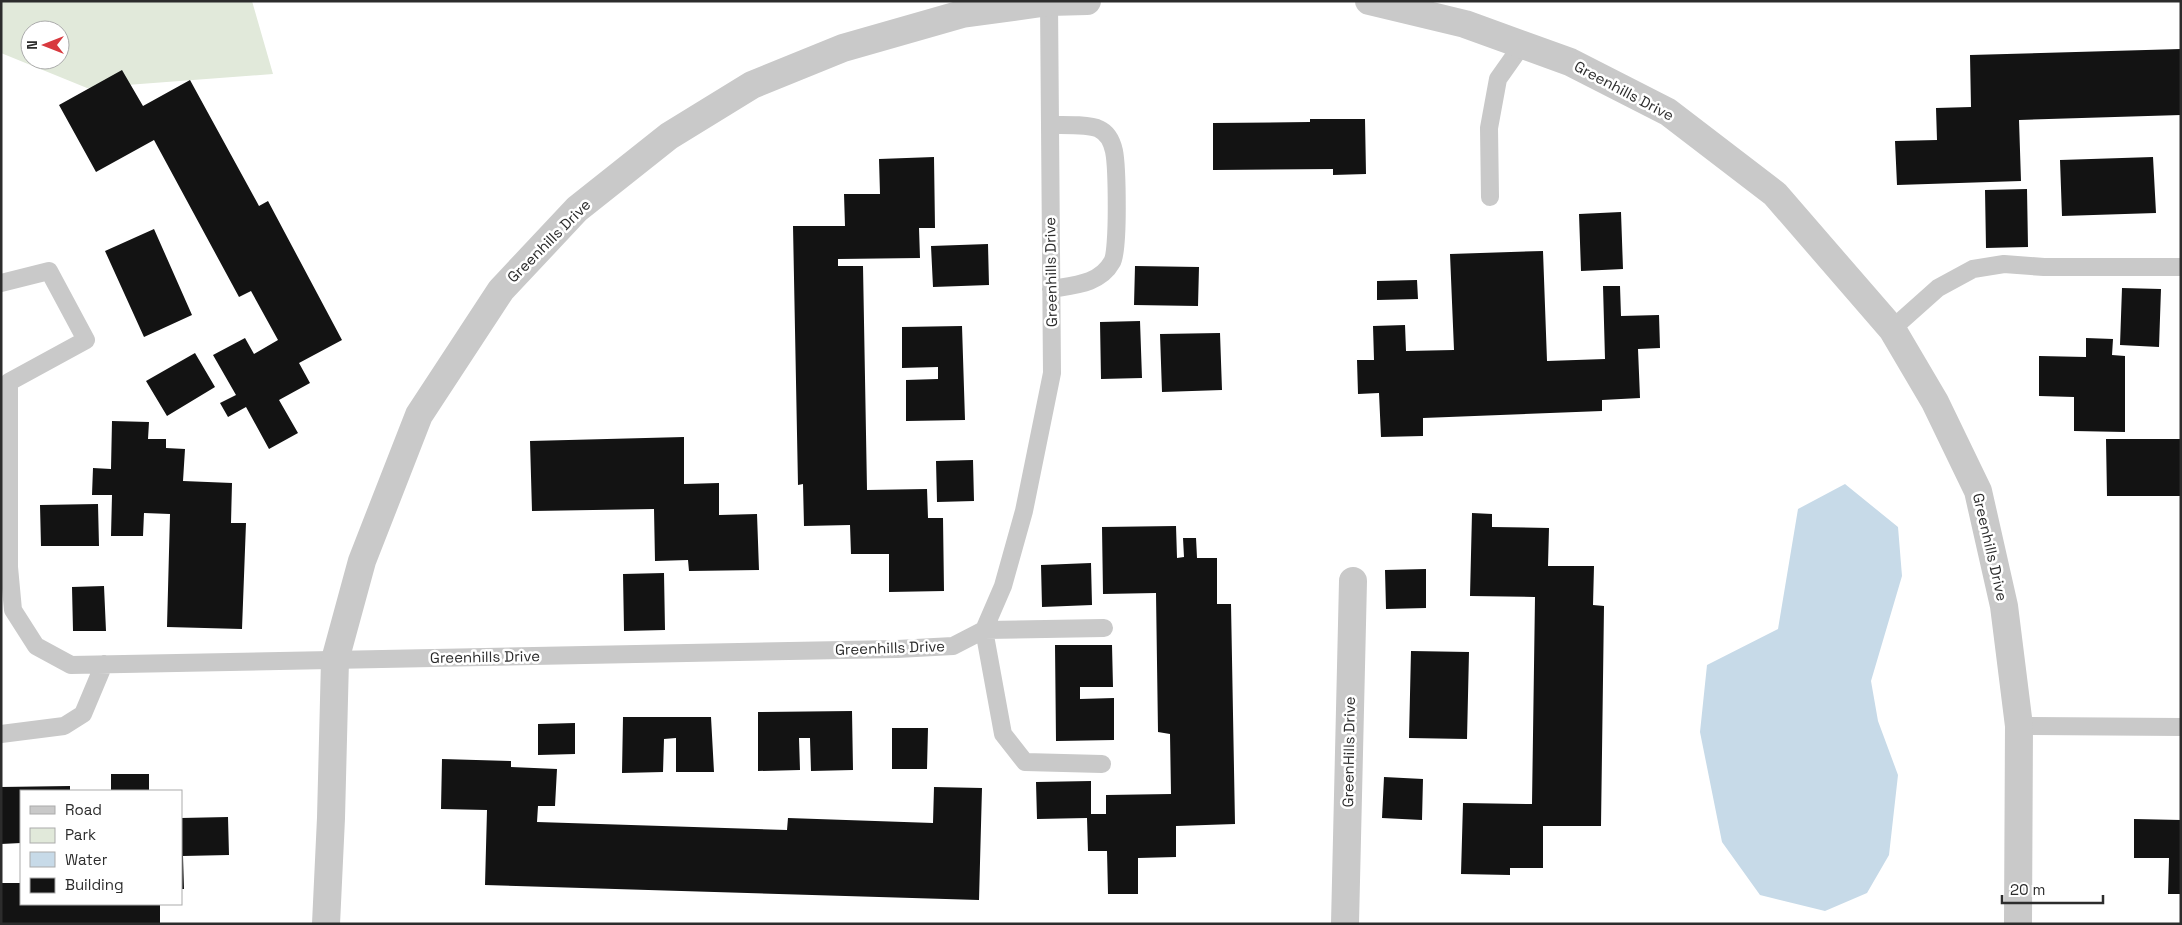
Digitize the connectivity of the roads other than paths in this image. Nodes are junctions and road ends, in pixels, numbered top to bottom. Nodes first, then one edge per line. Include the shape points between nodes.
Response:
1 (1087, 1) edge
2 (1369, 1) edge
3 (1049, 2) edge
4 (1522, 45) junction
5 (1050, 124) junction
6 (1490, 196) dead end
7 (2181, 267) edge
8 (1, 283) edge
9 (1051, 289) junction
10 (1892, 329) junction
11 (1353, 581) dead end
12 (1104, 628) dead end
13 (984, 630) junction
14 (335, 660) junction
15 (104, 664) junction
16 (2019, 726) junction
17 (2181, 727) edge
18 (1, 734) edge
19 (1102, 764) dead end
20 (331, 818) junction
21 (2019, 825) junction
22 (326, 924) edge
23 (343, 924) edge
24 (1346, 924) edge
25 (2000, 924) edge
26 (2018, 924) edge

1 - 3 street, Greenhills Drive
2 - 4 street, Greenhills Drive via 1465,24
3 - 5 lane, Greenhills Drive
3 - 14 street, Greenhills Drive via 962,14 843,48 752,85 669,136 577,209 501,290 419,415 362,561
4 - 6 lane via 1498,79 1489,128
4 - 10 street, Greenhills Drive via 1570,62 1668,112 1775,194
5 - 9 lane, Greenhills Drive
5 - 9 lane via 1098,128 1108,137 1114,150 1117,198 1114,261 1104,274 1087,283
7 - 10 lane via 2004,264 1973,269 1938,288
8 - 15 lane, Greenhills Drive via 49,270 86,340 9,382 9,567 13,610 36,646 71,664
9 - 13 lane, Greenhills Drive via 1052,373 1024,511 1003,586
10 - 16 street, Greenhills Drive via 1936,402 1978,492 2004,606
11 - 24 street, GreenHills Drive
12 - 13 lane
13 - 14 lane, Greenhills Drive via 953,646 897,649
13 - 19 lane via 1003,734 1025,762
14 - 15 lane, Greenhills Drive
14 - 20 street, Greenhills Drive
15 - 18 lane via 83,714 64,726
16 - 17 lane
16 - 21 street, Greenhills Drive
20 - 22 street, Greenhills Drive
20 - 23 street, Greenhills Drive
21 - 25 street, Greenhills Drive
21 - 26 street, Greenhills Drive

